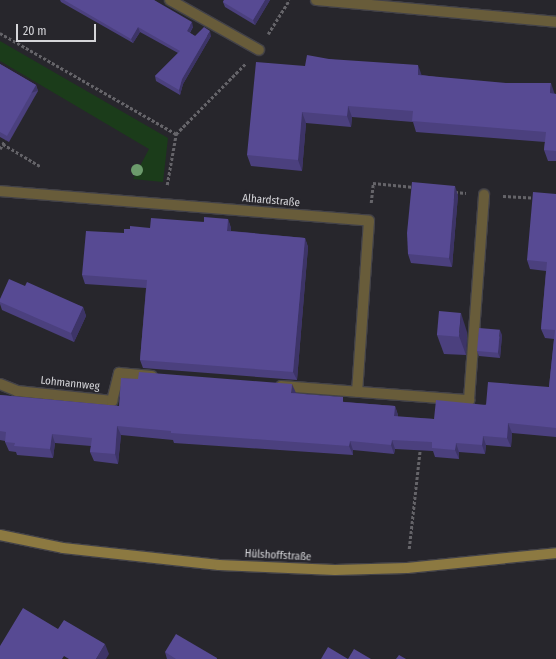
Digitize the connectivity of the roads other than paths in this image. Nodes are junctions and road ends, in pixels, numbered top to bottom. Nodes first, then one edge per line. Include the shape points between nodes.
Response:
1 (170, 0) edge
2 (316, 0) edge
3 (556, 22) edge
4 (259, 50) road end
5 (0, 190) edge
6 (484, 195) road end
7 (159, 377) edge
8 (0, 384) edge
9 (270, 386) edge
10 (357, 392) junction
11 (0, 535) edge
12 (556, 553) edge

1 - 4 street
2 - 3 street
5 - 10 street, Alhardstraße via 369,221
6 - 10 street via 469,400
7 - 8 street, Lohmannweg via 119,373 112,400 17,391
9 - 10 street
11 - 12 main road, Hülshoffstraße via 63,548 219,565 335,570 407,568

